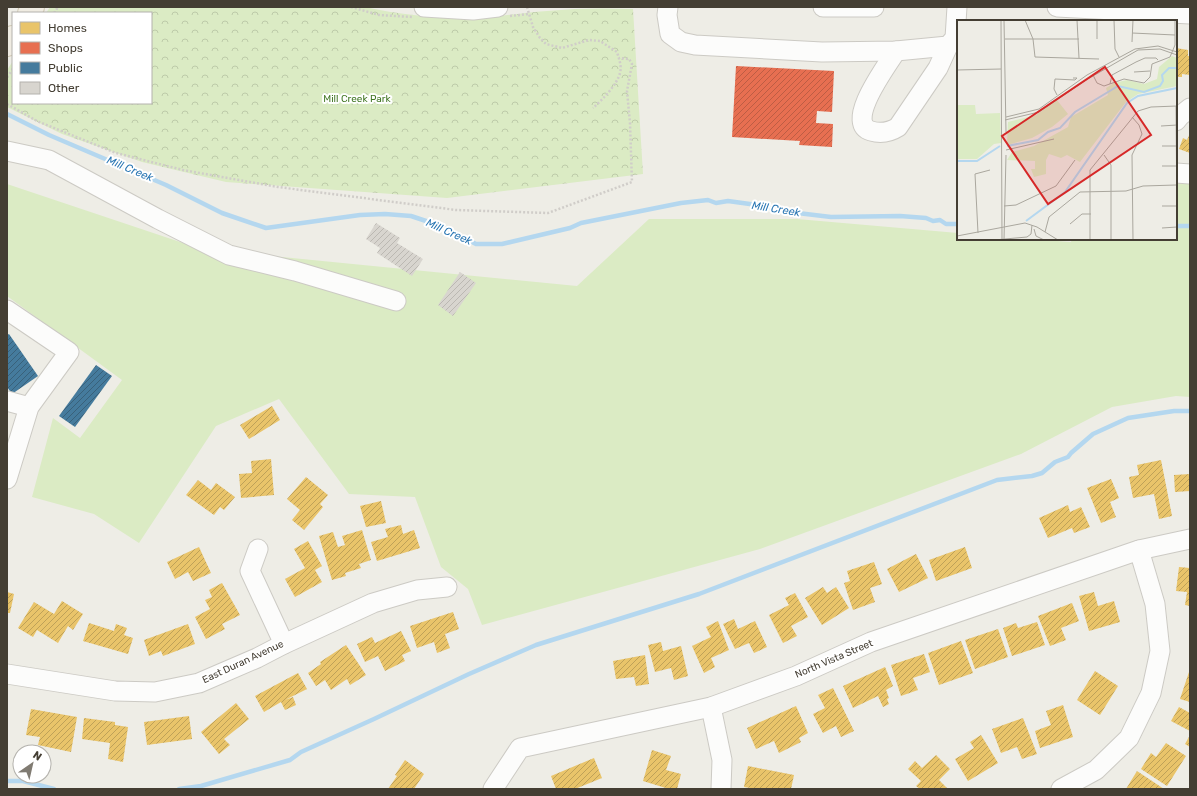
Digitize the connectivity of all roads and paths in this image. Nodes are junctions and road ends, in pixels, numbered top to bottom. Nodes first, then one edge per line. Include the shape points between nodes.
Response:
1 (424, 7) edge
2 (498, 7) edge
3 (527, 7) edge
4 (668, 7) edge
5 (823, 7) edge
6 (874, 7) edge
7 (957, 7) edge
8 (1057, 7) edge
9 (1190, 14) edge
10 (1056, 20) edge
11 (948, 46) junction
12 (896, 51) junction
13 (619, 58) junction
14 (7, 104) edge
15 (593, 108) dead end
16 (1190, 108) edge
17 (1177, 120) edge
18 (7, 151) edge
19 (1177, 173) edge
20 (1190, 174) edge
21 (396, 301) dead end
22 (7, 310) edge
23 (7, 401) edge
24 (29, 407) junction
25 (7, 479) edge
26 (1190, 539) edge
27 (258, 549) dead end
28 (1139, 550) junction
29 (447, 586) dead end
30 (284, 644) junction
31 (7, 674) edge
32 (711, 707) junction
33 (493, 789) edge
34 (721, 789) edge
35 (1061, 789) edge

1 - 2 street via 473,10
3 - 13 path via 533,27 546,44 562,48 589,40 600,41 617,52
4 - 12 street via 670,34 681,42 695,45 822,52
5 - 6 street
7 - 11 street via 955,38
8 - 9 street
8 - 10 street
11 - 12 street
11 - 12 street via 938,68 898,127 890,132 873,131 863,122 864,105 868,94
13 - 14 path via 629,59 632,64 628,91 632,182 548,213 456,210 278,187 182,170 116,153 37,121
13 - 15 path via 620,74 610,90
16 - 17 street
18 - 21 street via 49,160 229,255 295,271
19 - 20 street
22 - 24 street via 69,352
23 - 24 street
24 - 25 street
26 - 28 street, North Vista Street
27 - 30 street via 250,571
28 - 32 street, North Vista Street via 871,642 796,676
28 - 35 street via 1156,604 1160,651 1151,693 1129,738 1096,770
29 - 30 street, East Duran Avenue via 418,590 373,603
30 - 31 street, East Duran Avenue via 198,683 155,692 115,691
32 - 33 street, North Vista Street via 520,748
32 - 34 street via 722,760

